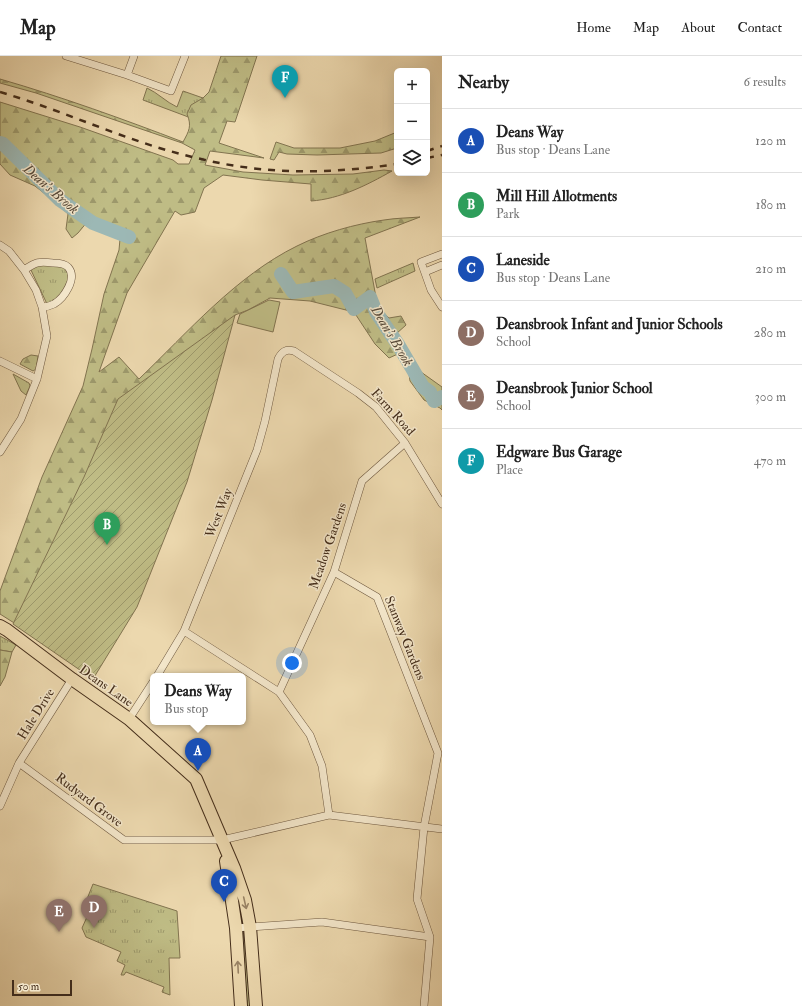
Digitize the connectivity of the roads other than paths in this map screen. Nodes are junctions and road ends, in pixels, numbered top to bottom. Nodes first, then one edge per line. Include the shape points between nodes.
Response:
1 (66, 56) edge
2 (134, 56) edge
3 (185, 56) edge
4 (127, 75) junction
5 (0, 244) edge
6 (442, 254) edge
7 (442, 265) edge
8 (24, 270) junction
9 (425, 272) junction
10 (42, 307) junction
11 (442, 307) edge
12 (283, 352) joint
13 (0, 361) edge
14 (37, 378) junction
15 (405, 442) junction
16 (0, 452) edge
17 (442, 504) edge
18 (334, 572) junction
19 (0, 626) edge
20 (184, 631) junction
21 (159, 673) edge
22 (72, 679) junction
23 (150, 687) edge
24 (279, 692) junction
25 (129, 719) junction
26 (20, 763) junction
27 (0, 806) edge
28 (328, 815) junction
29 (424, 827) junction
30 (442, 829) edge
31 (222, 840) junction
32 (250, 927) junction
33 (236, 928) junction
34 (430, 937) junction
35 (241, 1006) edge
36 (256, 1006) edge
37 (424, 1006) edge

1 - 4 street
2 - 4 street
3 - 4 street via 171,90
5 - 8 street
6 - 9 street via 422,262
7 - 9 street
8 - 10 street via 36,290
8 - 10 street via 40,261 61,264 70,271 71,280 63,296 52,305
9 - 11 street via 431,290
10 - 14 street via 46,336
12 - 15 street, Farm Road via 294,351 358,392 376,407
12 - 20 street, West Way via 278,358 257,450
13 - 14 street
14 - 16 street via 22,419
15 - 17 street, Farm Road
15 - 18 street, Meadow Gardens via 362,481
18 - 24 street, Meadow Gardens
18 - 29 street, Stanway Gardens via 377,597 438,753
19 - 22 main road, Deans Lane
20 - 21 street, West Way
20 - 24 street
22 - 25 main road, Deans Lane
22 - 26 street, Hale Drive
23 - 25 street
24 - 28 street via 310,734 322,766
25 - 31 main road, Deans Lane via 196,779
26 - 27 street, Hale Drive
26 - 31 street, Rudyard Grove via 124,840
28 - 29 street
28 - 31 street, Rudyard Grove
29 - 30 street
29 - 34 street, Stanway Gardens via 417,899
31 -> 32 main road, Deans Lane via 245,900
31 - 33 main road, Deans Lane
32 - 33 street
32 - 34 street via 322,922
32 - 36 main road, Deans Lane
35 -> 33 main road, Deans Lane
34 - 37 street

